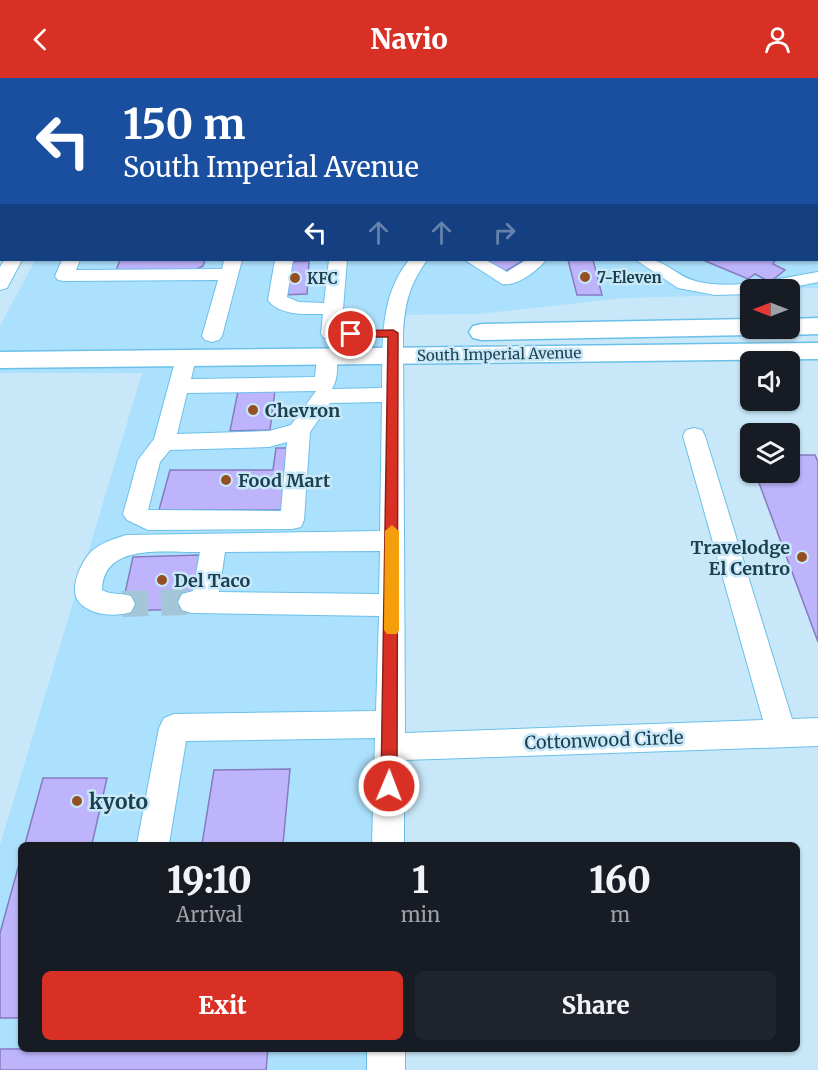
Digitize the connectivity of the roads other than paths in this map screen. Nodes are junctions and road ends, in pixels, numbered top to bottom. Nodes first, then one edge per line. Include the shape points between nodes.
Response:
1 (12, 261) edge
2 (71, 261) edge
3 (284, 261) edge
4 (338, 261) edge
5 (417, 261) edge
6 (476, 261) edge
7 (536, 261) edge
8 (647, 261) edge
9 (231, 267) edge
10 (95, 268) edge
11 (818, 277) edge
12 (0, 284) edge
13 (818, 326) edge
14 (740, 327) edge
15 (800, 327) edge
16 (331, 333) junction
17 (212, 336) junction
18 (0, 338) edge
19 (393, 344) junction
20 (818, 351) edge
21 (186, 358) junction
22 (0, 360) edge
23 (179, 386) junction
24 (324, 390) junction
25 (393, 395) junction
26 (299, 431) junction
27 (694, 436) dead end
28 (164, 442) junction
29 (392, 541) junction
30 (214, 543) junction
31 (122, 604) tunnel mouth
32 (392, 605) junction
33 (818, 732) edge
34 (782, 734) junction
35 (390, 735) junction
36 (153, 842) edge
37 (388, 842) edge
38 (386, 1052) edge
39 (386, 1070) edge

1 - 12 street
2 - 10 street via 64,276
3 - 16 street via 277,300 296,308
4 - 16 street
5 - 19 street via 404,277 396,297
6 - 7 street via 508,280
8 - 11 street via 686,284 707,288 764,287
9 - 10 street
9 - 17 street
13 - 15 highway
14 - 19 highway, South Imperial Avenue
16 - 17 highway, South Imperial Avenue
16 - 19 highway, South Imperial Avenue
16 - 21 highway, South Imperial Avenue
16 - 24 street
17 - 18 highway, South Imperial Avenue
19 - 20 highway, South Imperial Avenue
19 - 25 street
21 - 22 highway, South Imperial Avenue
21 - 23 street
23 - 24 street
23 - 28 street
24 - 25 street
24 - 26 street
25 - 29 street
26 - 28 street via 269,439
26 - 28 street via 292,520 148,522 135,514 149,460
27 - 34 street
29 - 30 street
29 - 32 street
30 - 31 street via 126,544 113,549 95,564 88,578 88,595 105,604
30 - 32 street via 198,602
32 - 35 street
33 - 34 street, Cottonwood Circle
34 - 35 street, Cottonwood Circle
35 - 36 street, Cottonwood Circle via 174,728
35 - 37 street
38 - 39 street

